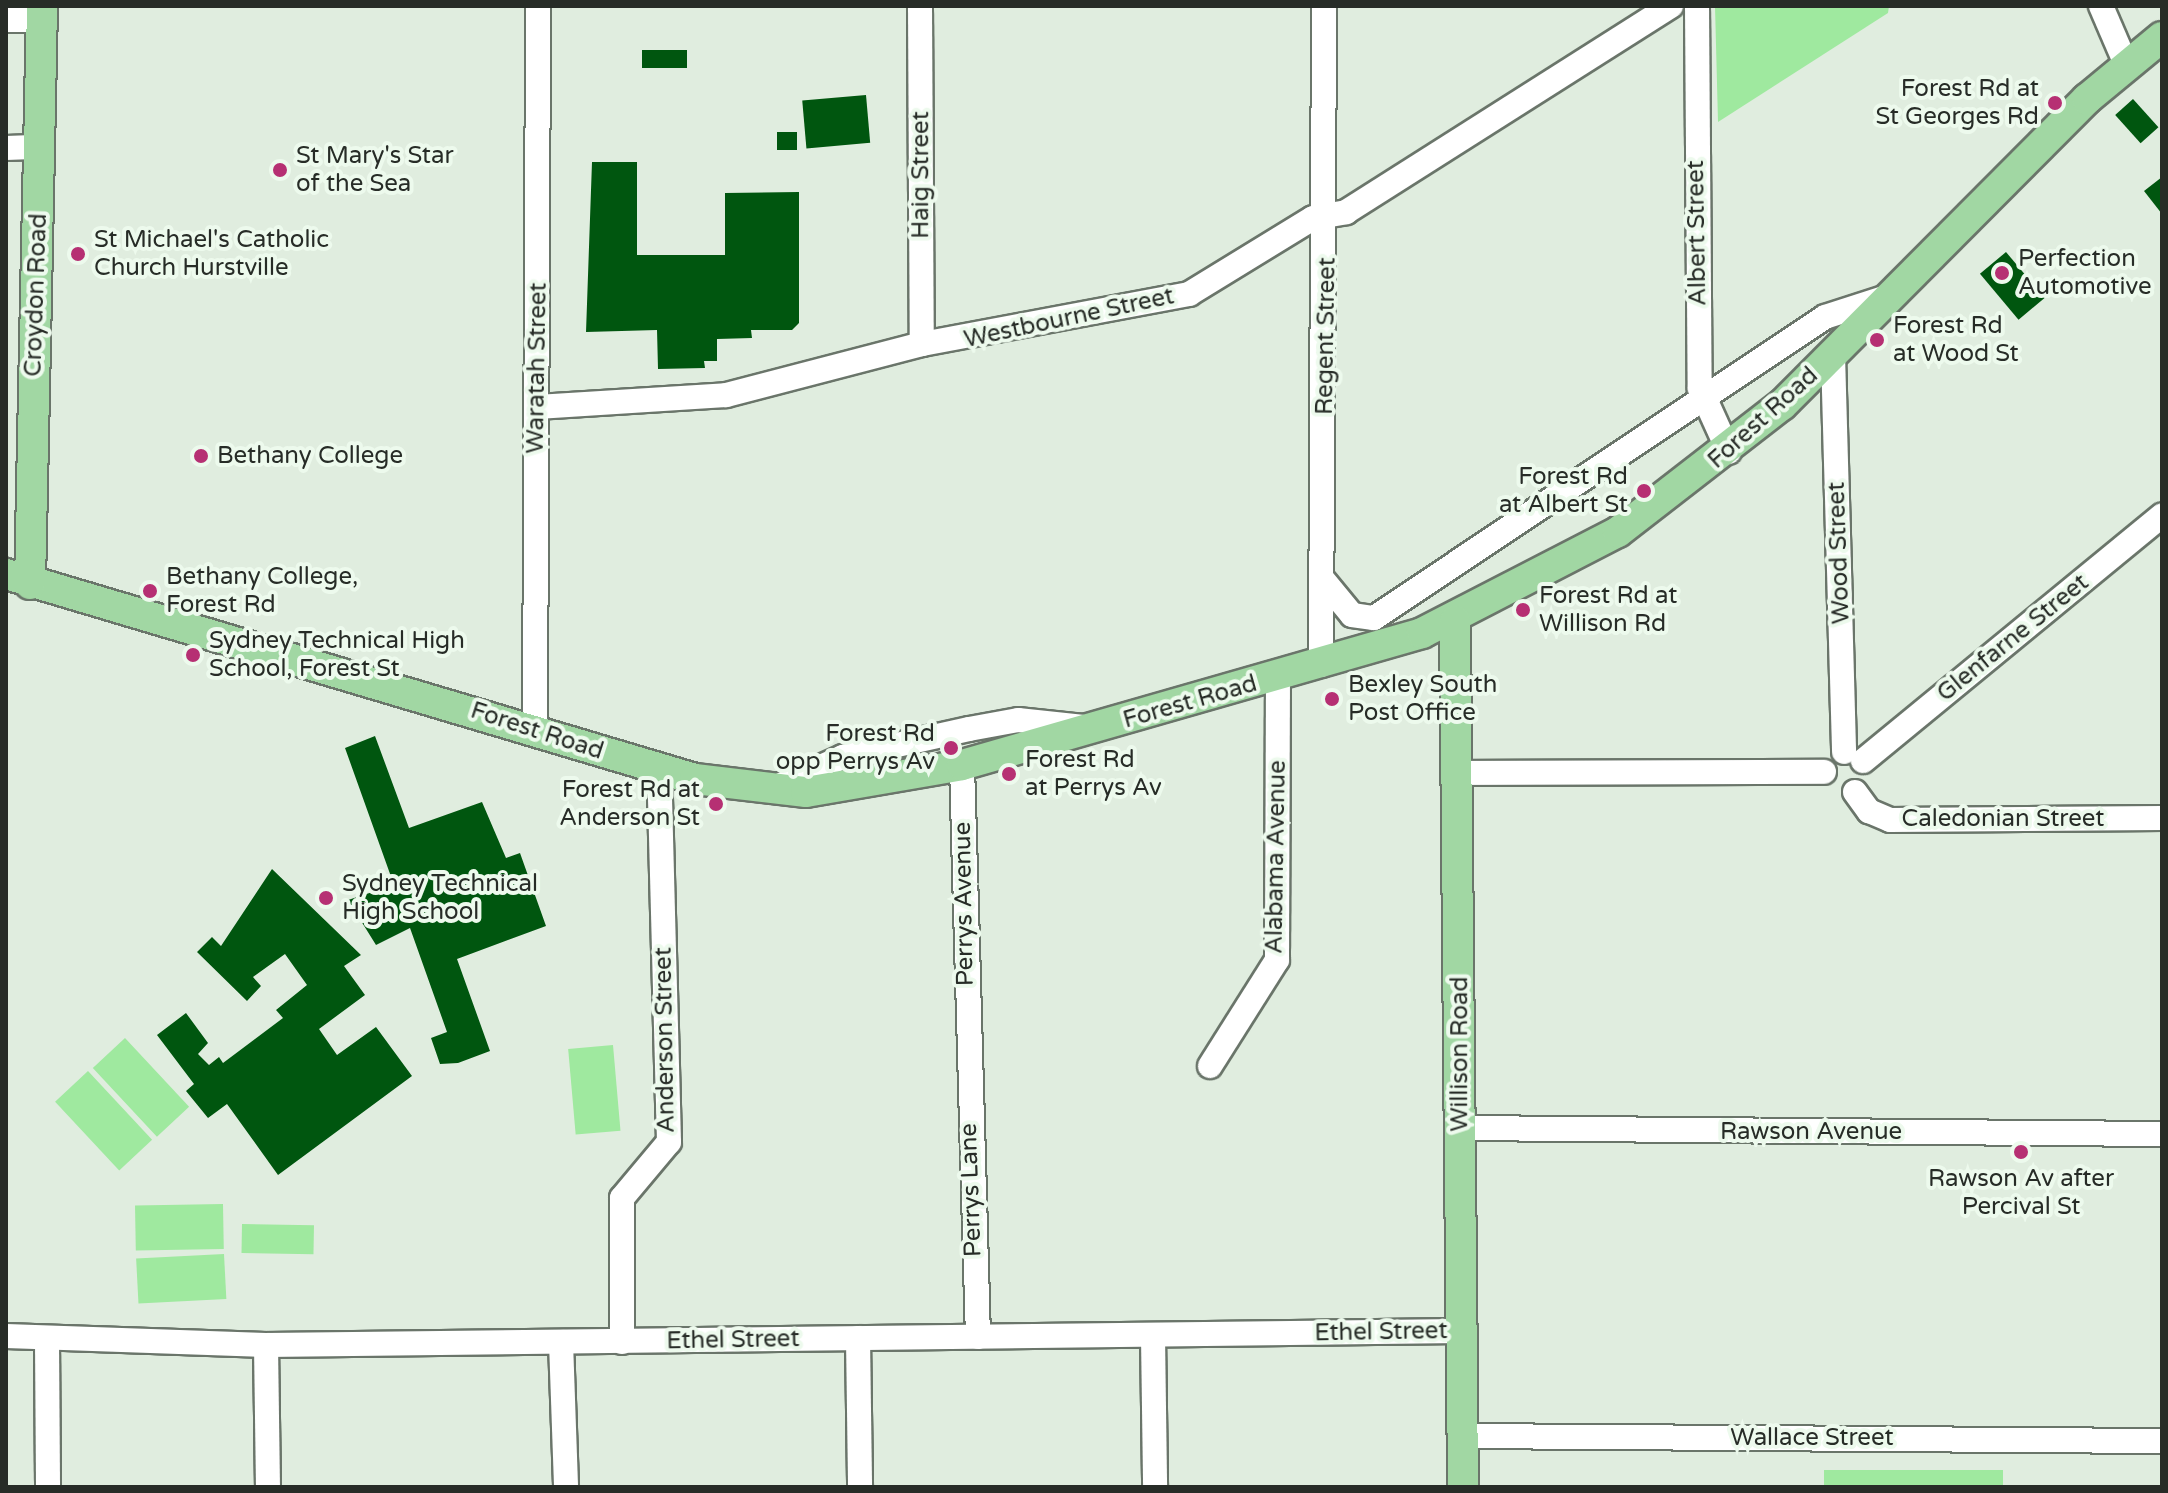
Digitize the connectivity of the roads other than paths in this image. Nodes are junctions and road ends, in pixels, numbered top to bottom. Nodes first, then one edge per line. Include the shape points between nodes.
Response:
1 (538, 6) edge
2 (920, 6) edge
3 (1324, 6) edge
4 (1671, 6) edge
5 (1697, 6) edge
6 (2101, 6) edge
7 (42, 13) edge
8 (6, 20) edge
9 (2162, 37) edge
10 (2126, 64) junction
11 (40, 147) junction
12 (6, 148) edge
13 (1328, 215) junction
14 (1892, 296) junction
15 (922, 344) junction
16 (1833, 355) junction
17 (1701, 400) junction
18 (537, 407) junction
19 (1729, 452) junction
20 (2162, 515) edge
21 (1324, 581) junction
22 (14, 585) edge
23 (1455, 621) junction
24 (1321, 665) junction
25 (1278, 677) junction
26 (1097, 728) junction
27 (535, 730) junction
28 (1854, 757) junction
29 (962, 765) junction
30 (659, 769) junction
31 (1824, 772) junction
32 (1459, 773) junction
33 (770, 790) junction
34 (1855, 792) junction
35 (2162, 818) edge
36 (966, 1043) joint
37 (1210, 1066) dead end
38 (1460, 1128) junction
39 (2162, 1134) edge
40 (1461, 1331) junction
41 (6, 1336) edge
42 (1153, 1336) junction
43 (978, 1337) junction
44 (858, 1338) junction
45 (47, 1341) junction
46 (561, 1342) junction
47 (622, 1342) junction
48 (266, 1345) junction
49 (1462, 1436) junction
50 (2162, 1441) edge
51 (48, 1487) edge
52 (268, 1487) edge
53 (566, 1487) edge
54 (860, 1487) edge
55 (1155, 1487) edge
56 (1463, 1487) edge

1 - 18 street, Waratah Street
2 - 15 street, Haig Street
3 - 13 street, Regent Street
4 - 13 street, Westbourne Street via 1346,212
5 - 17 street, Albert Street
6 - 10 street
7 - 8 street
7 - 11 main road, Croydon Road
9 - 10 main road, Forest Road
10 - 14 main road, Forest Road
11 - 12 street
11 - 22 main road, Croydon Road
13 - 15 street, Westbourne Street via 1189,294 968,341
13 - 21 street, Regent Street
14 - 16 main road, Forest Road
14 - 17 street via 1825,317
15 - 18 street, Westbourne Street via 726,395
16 - 19 main road, Forest Road
16 - 28 street, Wood Street
17 - 19 street, Albert Street
17 - 21 street via 1451,571 1365,619 1342,606
18 - 27 street, Waratah Street
19 - 23 main road, Forest Road via 1618,532
20 - 28 street, Glenfarne Street
21 - 24 street, Regent Street
22 - 27 main road, Forest Road
23 - 24 main road, Forest Road
23 - 32 main road, Willison Road
24 - 25 main road, Forest Road
25 - 26 main road, Forest Road
25 - 37 street, Alabama Avenue via 1277,960
26 - 29 main road, Forest Road
26 - 33 street via 1018,720 969,729 843,757
27 - 30 main road, Forest Road
28 - 31 street, Glenfarne Street
28 - 34 street, Wood Street via 1865,782
29 - 33 main road, Forest Road via 842,789
29 - 36 street, Perrys Avenue
30 - 33 main road, Forest Road
30 - 47 street, Anderson Street via 669,1142 622,1198
31 - 32 street
31 - 34 street, Caledonian Street via 1834,791
32 - 38 main road, Willison Road
34 - 35 street, Caledonian Street via 1869,811 1890,820
36 - 43 street, Perrys Lane
38 - 39 street, Rawson Avenue
38 - 40 main road, Willison Road
40 - 42 street, Ethel Street
40 - 49 main road, Willison Road
41 - 45 street, Ethel Street
42 - 43 street, Ethel Street
42 - 55 street
43 - 44 street, Ethel Street
44 - 47 street, Ethel Street
44 - 54 street
45 - 48 street, Ethel Street
45 - 51 street
46 - 47 street, Ethel Street
46 - 48 street, Ethel Street
46 - 53 street
48 - 52 street
49 - 50 street, Wallace Street
49 - 56 main road, Willison Road

